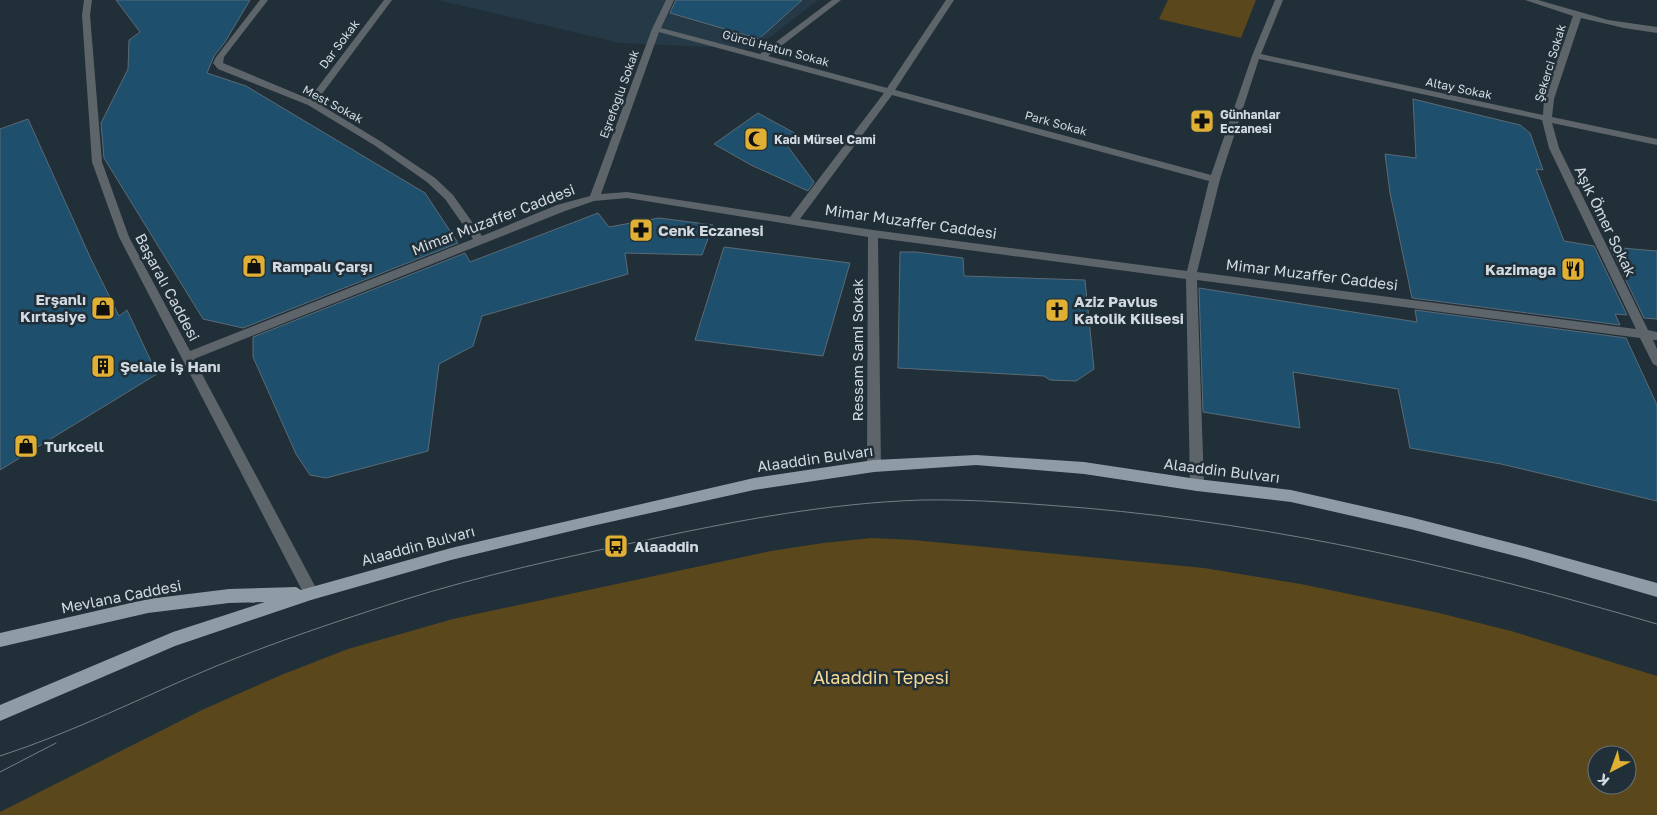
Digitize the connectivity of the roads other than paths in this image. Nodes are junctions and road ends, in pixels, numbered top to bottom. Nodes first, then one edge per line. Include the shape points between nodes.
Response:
1 (88, 0) edge
2 (264, 0) edge
3 (388, 0) edge
4 (670, 0) edge
5 (837, 0) edge
6 (950, 0) edge
7 (1279, 0) edge
8 (1529, 0) edge
9 (1578, 15) junction
10 (656, 28) junction
11 (1657, 30) edge
12 (1256, 56) junction
13 (762, 57) junction
14 (890, 91) junction
15 (311, 103) junction
16 (1547, 120) junction
17 (1657, 142) edge
18 (1215, 178) junction
19 (594, 198) junction
20 (794, 220) junction
21 (873, 234) junction
22 (479, 240) junction
23 (1191, 274) junction
24 (1644, 334) junction
25 (1657, 336) edge
26 (188, 357) junction
27 (1657, 361) edge
28 (874, 466) junction
29 (1197, 485) junction
30 (1657, 590) edge
31 (311, 593) junction
32 (0, 640) edge
33 (0, 713) edge

1 - 26 street, Başaralı Caddesi via 86,16 98,162 124,237
2 - 15 street, Mest Sokak via 218,63 227,70
3 - 15 street, Dar Sokak
4 - 10 street, Eşrefoğlu Sokak
5 - 13 street
6 - 14 street
7 - 12 street
8 - 9 street
9 - 11 street
9 - 16 street, Şekerci Sokak via 1549,99
10 - 13 street, Gürcü Hatun Sokak
10 - 19 street, Eşrefoğlu Sokak
12 - 16 street, Altay Sokak
12 - 18 street
13 - 14 street, Gürcü Hatun Sokak
14 - 18 street, Park Sokak
14 - 20 street
15 - 22 street, Mest Sokak via 431,180 449,197
16 - 17 street, Altay Sokak
16 - 24 street, Aşık Ömer Sokak via 1554,148
18 - 23 street
19 - 20 street, Mimar Muzaffer Caddesi via 643,197
19 - 22 street, Mimar Muzaffer Caddesi
20 - 21 street, Mimar Muzaffer Caddesi
21 - 23 street, Mimar Muzaffer Caddesi
21 - 28 street, Ressam Sami Sokak
22 - 26 street, Mimar Muzaffer Caddesi
23 - 24 street, Mimar Muzaffer Caddesi
23 - 29 street
24 - 25 street, Mimar Muzaffer Caddesi
24 - 27 street, Aşık Ömer Sokak
26 - 31 street, Başaralı Caddesi
28 - 29 main road, Alaaddin Bulvarı via 976,460 1084,468
28 - 31 main road, Alaaddin Bulvarı via 754,484 592,520 451,554
29 - 30 main road, Alaaddin Bulvarı via 1292,496 1523,552
31 - 32 main road, Mevlana Caddesi via 229,596 148,606
31 - 33 main road, Alaaddin Bulvarı via 173,639

